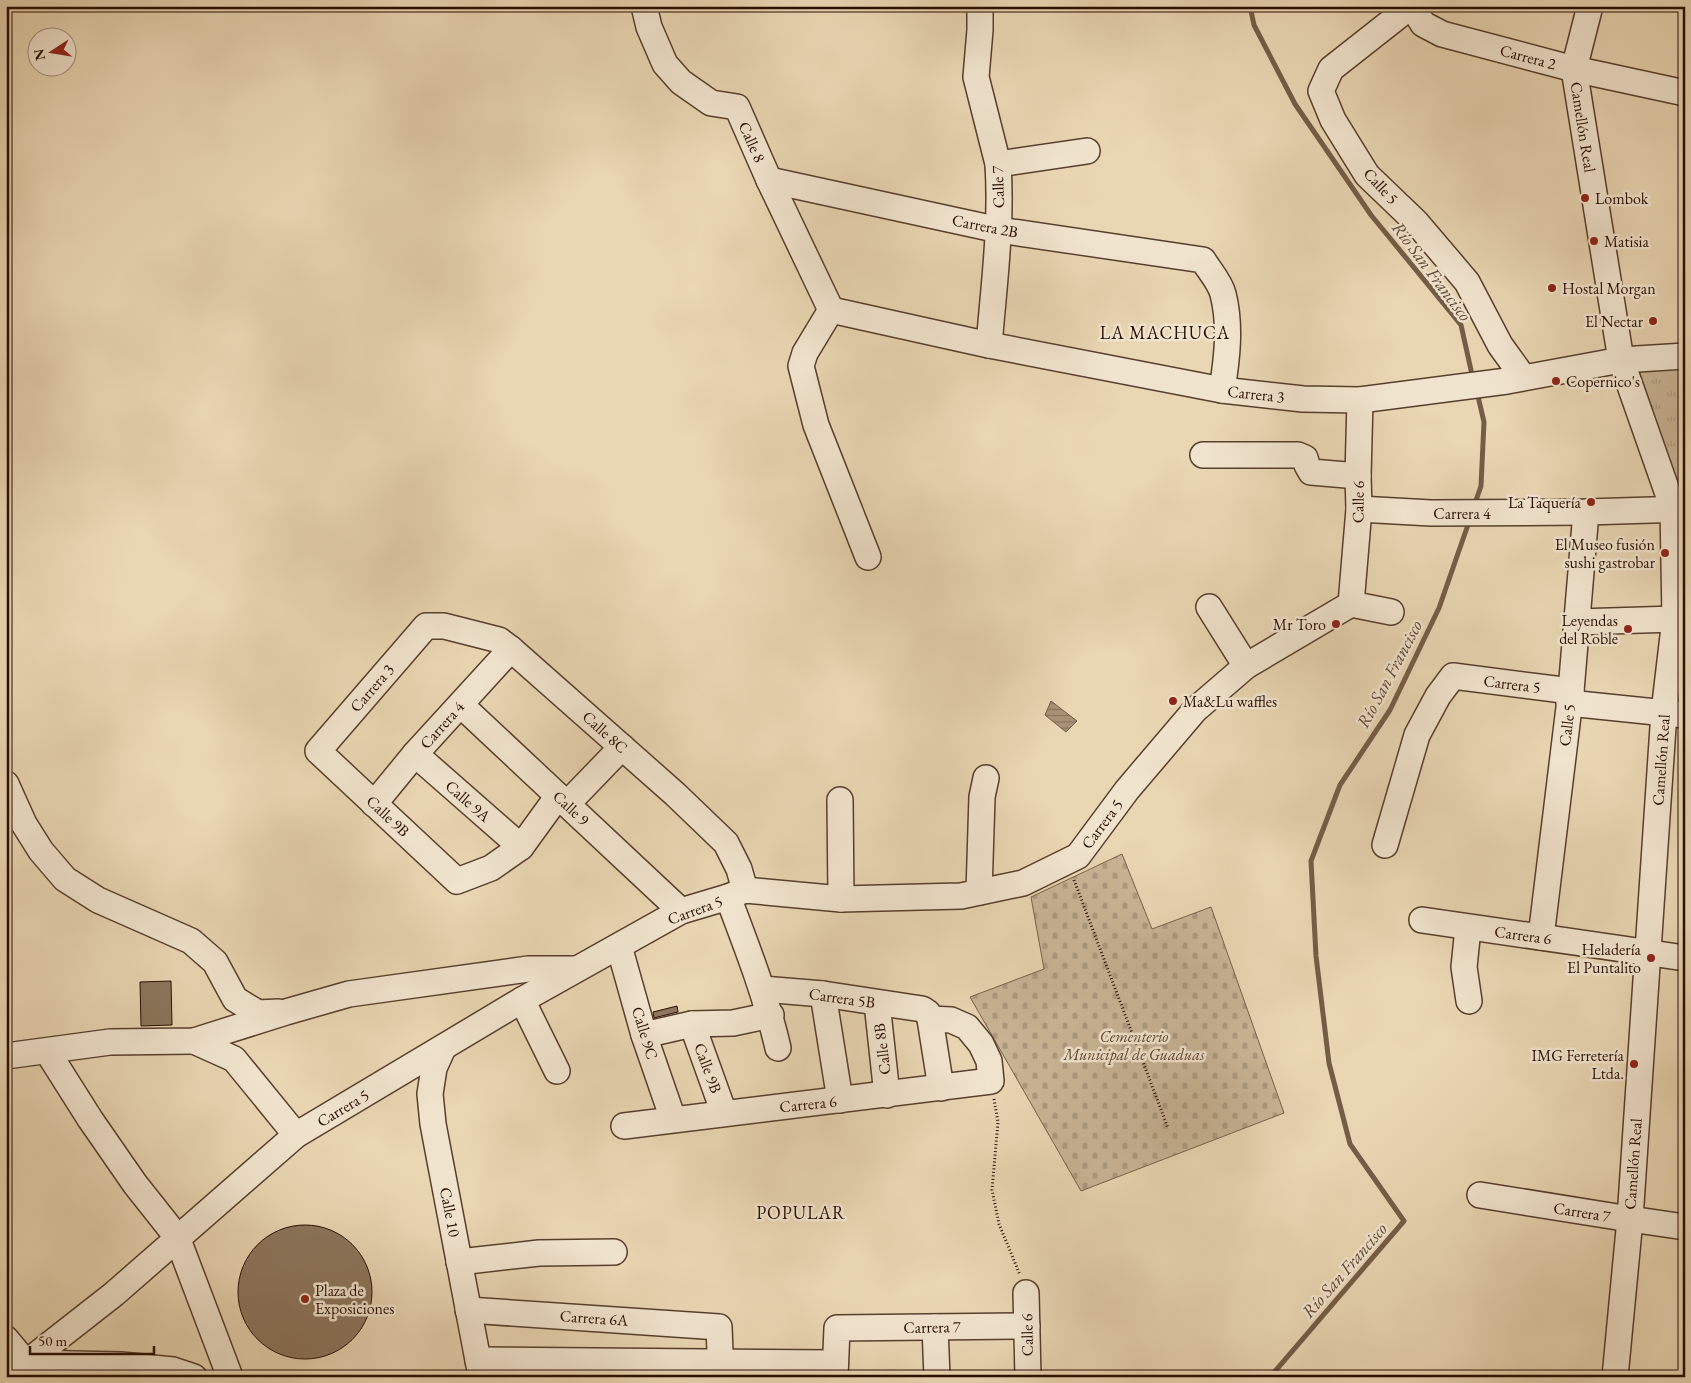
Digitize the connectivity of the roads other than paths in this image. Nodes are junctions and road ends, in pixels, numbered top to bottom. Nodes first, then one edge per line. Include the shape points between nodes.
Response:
1 (644, 6) edge
2 (1411, 6) edge
3 (1590, 6) edge
4 (980, 18) edge
5 (1574, 69) junction
6 (1685, 93) edge
7 (1087, 151) dead end
8 (998, 164) junction
9 (769, 180) junction
10 (999, 230) junction
11 (831, 310) junction
12 (989, 345) junction
13 (1685, 356) edge
14 (1621, 360) junction
15 (1515, 379) junction
16 (1222, 390) junction
17 (1360, 400) junction
18 (1203, 455) dead end
19 (1358, 476) junction
20 (1679, 508) edge
21 (1359, 509) junction
22 (1586, 512) junction
23 (868, 557) dead end
24 (1351, 604) junction
25 (1209, 607) dead end
26 (1391, 612) dead end
27 (1675, 619) junction
28 (1577, 622) junction
29 (426, 626) joint
30 (511, 649) junction
31 (1246, 666) junction
32 (1570, 697) junction
33 (461, 704) junction
34 (1674, 713) edge
35 (622, 747) junction
36 (318, 751) joint
37 (415, 754) junction
38 (986, 778) dead end
39 (6, 784) edge
40 (562, 800) junction
41 (840, 800) dead end
42 (374, 804) junction
43 (1385, 844) dead end
44 (521, 847) junction
45 (979, 892) junction
46 (737, 894) junction
47 (841, 899) junction
48 (681, 911) junction
49 (1422, 920) dead end
50 (1468, 928) junction
51 (1541, 937) junction
52 (619, 946) junction
53 (1647, 952) junction
54 (1685, 958) edge
55 (577, 969) junction
56 (762, 988) junction
57 (823, 994) junction
58 (522, 1000) junction
59 (1469, 1000) dead end
60 (877, 1003) junction
61 (286, 1012) junction
62 (771, 1014) junction
63 (926, 1014) junction
64 (692, 1024) junction
65 (644, 1036) junction
66 (194, 1041) junction
67 (442, 1048) junction
68 (778, 1048) dead end
69 (47, 1051) junction
70 (6, 1056) edge
71 (557, 1071) dead end
72 (941, 1088) junction
73 (887, 1095) junction
74 (840, 1100) junction
75 (724, 1112) junction
76 (673, 1119) junction
77 (624, 1126) dead end
78 (296, 1135) junction
79 (1480, 1195) dead end
80 (1630, 1219) junction
81 (1685, 1226) edge
82 (177, 1237) junction
83 (614, 1252) dead end
84 (459, 1262) junction
85 (1026, 1293) road end
86 (468, 1310) junction
87 (623, 1320) junction
88 (1027, 1326) junction
89 (935, 1327) junction
90 (6, 1338) edge
91 (480, 1368) edge
92 (622, 1369) edge
93 (721, 1369) edge
94 (16, 1370) edge
95 (835, 1370) edge
96 (86, 1371) edge
97 (180, 1375) edge
98 (230, 1377) edge
99 (937, 1377) edge
100 (1028, 1377) edge
101 (1615, 1377) edge

1 - 9 street, Calle 8 via 649,28 665,64 681,82 711,103 737,107
2 - 5 street, Carrera 2 via 1423,24 1442,34
2 - 15 street, Calle 5 via 1331,69 1321,91 1333,120 1367,175 1416,222 1467,282
3 - 5 street, Camellón Real
4 - 8 street, Calle 7 via 976,77
5 - 6 street, Carrera 2
5 - 14 street, Camellón Real
7 - 8 street
8 - 10 street, Calle 7
9 - 10 street, Carrera 2B
9 - 11 street, Calle 8
10 - 12 street, Calle 7
10 - 16 street, Carrera 2B via 1202,260 1222,292 1227,324 1227,358
11 - 12 street, Carrera 3
11 - 23 street via 805,353 801,366 816,425
12 - 16 street, Carrera 3
13 - 14 street, Carrera 3
14 - 15 street, Carrera 3
14 - 20 street, Camellón Real
15 - 17 street, Carrera 3
16 - 17 street, Carrera 3 via 1304,399
17 - 19 street, Calle 6
18 - 19 street via 1298,455 1305,458 1311,472
19 - 21 street, Calle 6
20 - 22 street, Carrera 4
20 - 27 street, Camellón Real
21 - 22 street, Carrera 4 via 1431,513
21 - 24 street, Calle 6
22 - 28 street, Calle 5
24 - 26 street
24 - 31 street, Carrera 5
25 - 31 street
27 - 28 street
27 - 34 street, Camellón Real
28 - 32 street, Calle 5
29 - 30 street, Calle 8C via 444,626 499,640
29 - 36 street, Carrera 3
30 - 33 street, Carrera 4
30 - 35 street, Calle 8C
31 - 45 street, Carrera 5 via 1196,710 1127,790 1078,856 1023,883
32 - 34 street, Carrera 5
32 - 43 street, Carrera 5 via 1453,676 1438,696 1418,735
32 - 51 street, Calle 5
33 - 37 street, Carrera 4
33 - 40 street, Calle 9
34 - 53 street, Camellón Real
35 - 40 street
35 - 46 street, Calle 8C via 726,843 739,869
36 - 42 street, Calle 9B
37 - 42 street, Carrera 4
37 - 44 street, Calle 9A
38 - 45 street via 982,797
39 - 61 street via 24,824 41,851 65,879 98,900 191,942 215,962 235,999 258,1013
40 - 44 street
40 - 48 street, Calle 9
41 - 47 street
42 - 44 street, Calle 9B via 457,881 491,868
45 - 47 street, Carrera 5 via 961,896
46 - 47 street, Carrera 5
46 - 48 street, Carrera 5
46 - 56 street
48 - 52 street, Carrera 5
49 - 50 street, Carrera 6
50 - 51 street, Carrera 6
50 - 59 street via 1464,967
51 - 53 street, Carrera 6
52 - 55 street, Carrera 5
52 - 65 street, Calle 9C
53 - 54 street, Carrera 6
53 - 80 street, Camellón Real
55 - 58 street, Carrera 5
55 - 61 street via 528,969 348,994
56 - 57 street, Carrera 5B
56 - 62 street
57 - 60 street, Carrera 5B
57 - 74 street
58 - 67 street, Carrera 5
58 - 71 street
60 - 63 street, Carrera 5B
60 - 73 street, Calle 8B
61 - 66 street
62 - 64 street via 733,1023
62 - 68 street
63 - 72 street
63 - 72 street, Carrera 6 via 967,1027 981,1044 989,1061 991,1081
64 - 65 street
64 - 75 street, Calle 9B
65 - 76 street, Calle 9C
66 - 69 street via 110,1042
66 - 78 street via 234,1059
67 - 78 street, Carrera 5
67 - 84 street, Calle 10 via 434,1068 430,1094
69 - 70 street
69 - 82 street via 124,1168
72 - 73 street, Carrera 6
73 - 74 street, Carrera 6
74 - 75 street, Carrera 6
75 - 76 street, Carrera 6
76 - 77 street, Carrera 6
78 - 82 street, Carrera 5
79 - 80 street, Carrera 7
80 - 81 street, Carrera 7
80 - 101 street, Camellón Real
82 - 94 street, Carrera 5 via 114,1294
82 - 98 street
83 - 84 street via 539,1253
84 - 86 street, Calle 10
85 - 88 street, Calle 6
86 - 87 street, Carrera 6A
86 - 91 street, Calle 10
87 - 92 street
87 - 93 street, Carrera 6A via 719,1327
88 - 89 street, Carrera 7
88 - 100 street, Calle 6
89 - 95 street, Carrera 7 via 836,1328
89 - 99 street
90 - 94 street
91 - 92 street
92 - 93 street
93 - 95 street
94 - 96 street
96 - 97 street via 121,1366

